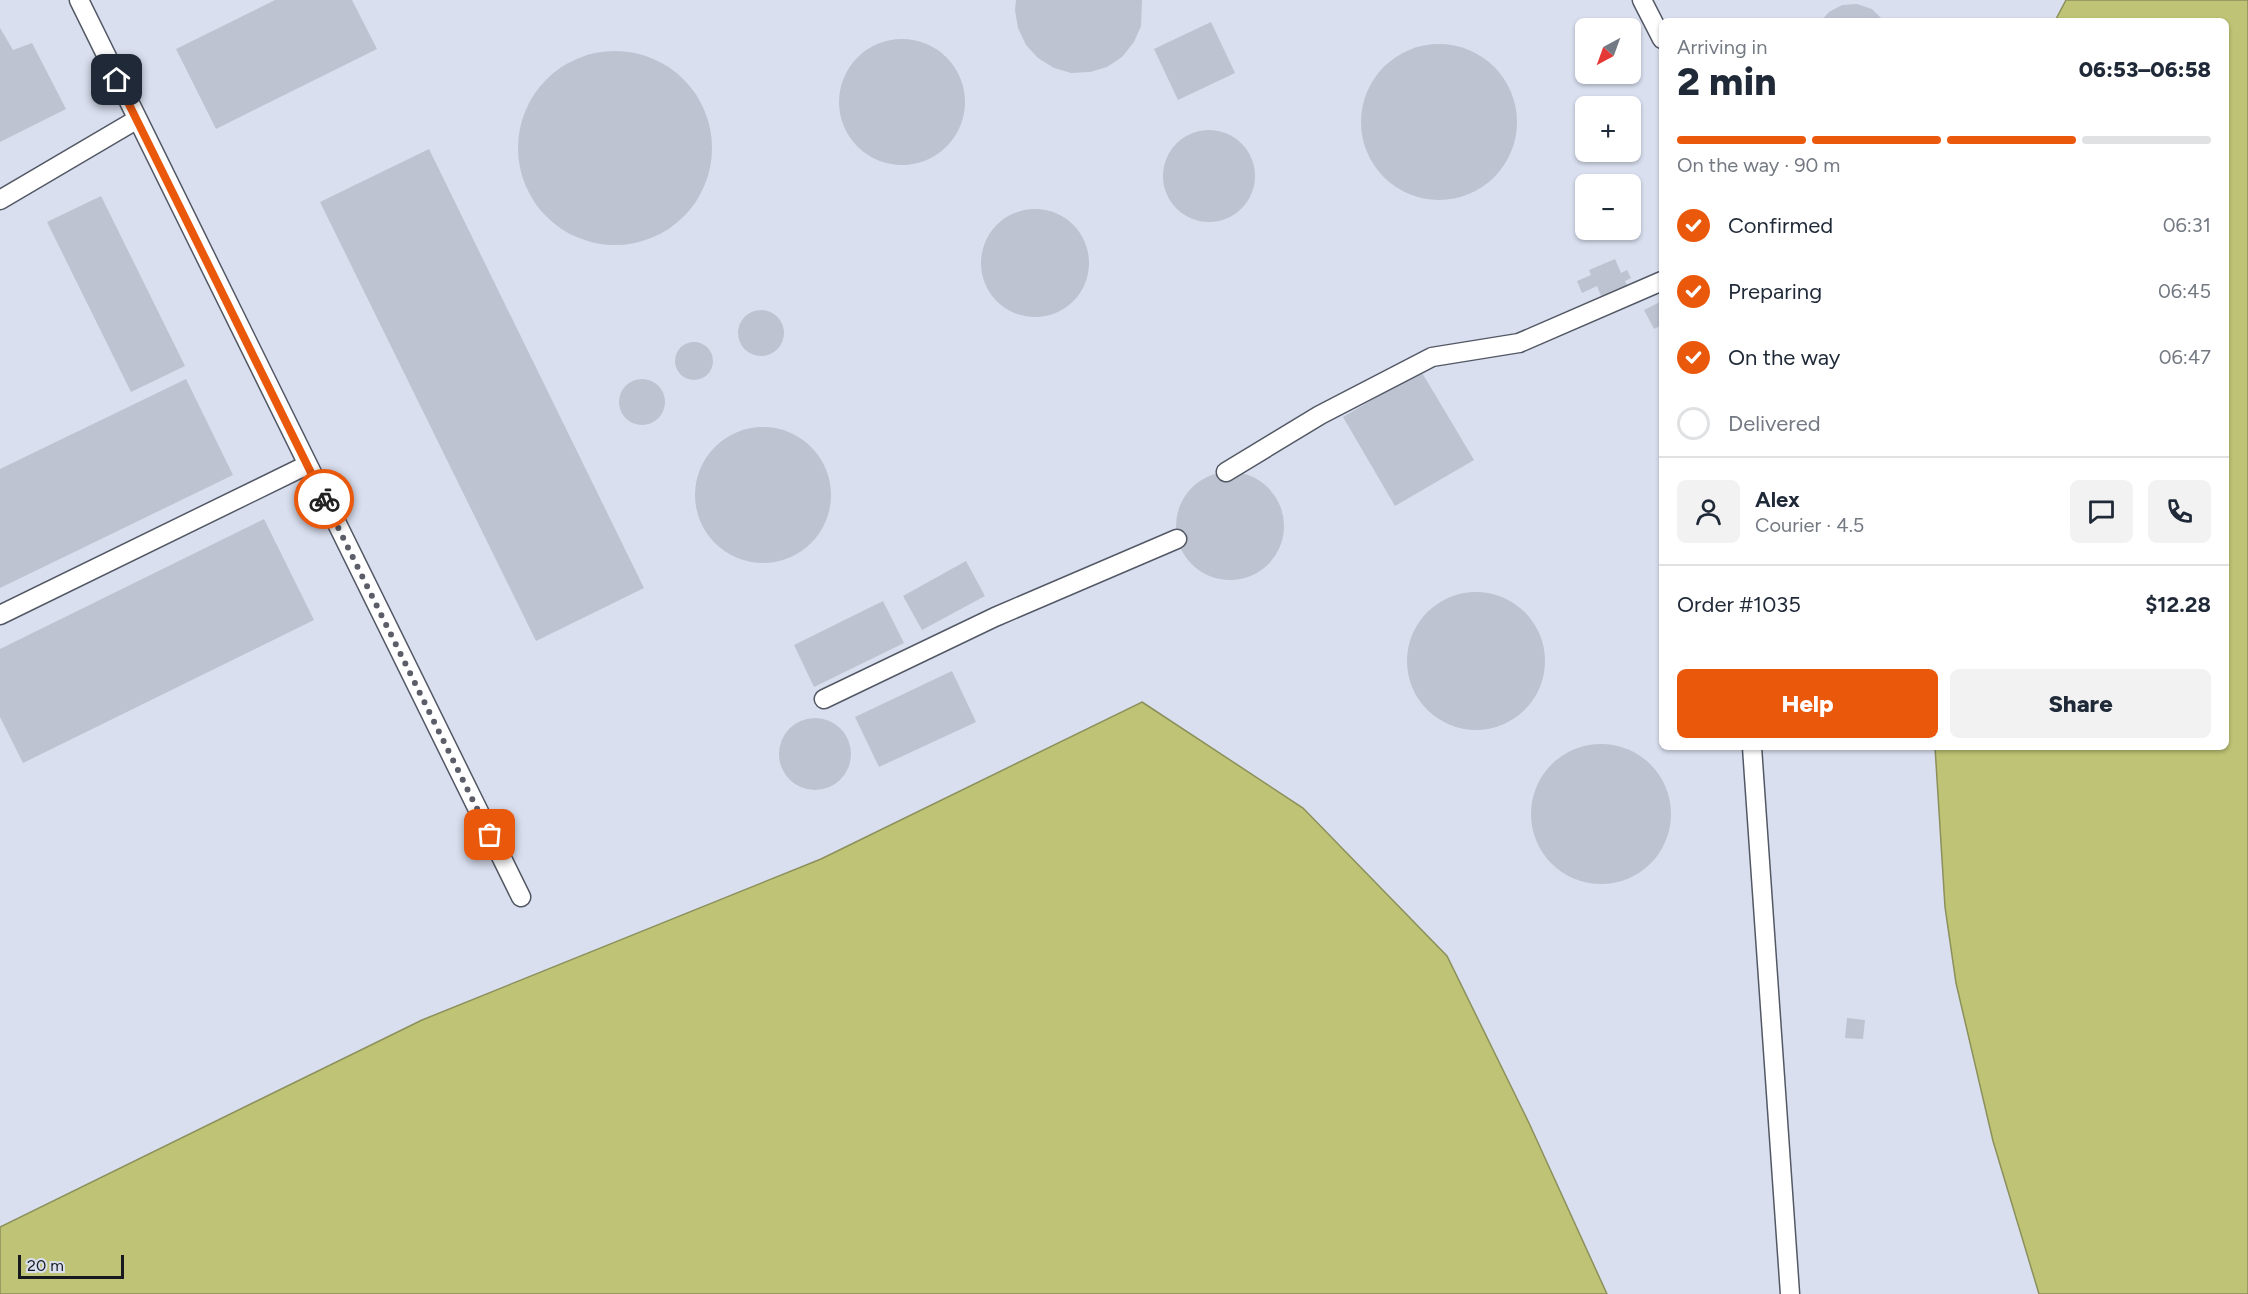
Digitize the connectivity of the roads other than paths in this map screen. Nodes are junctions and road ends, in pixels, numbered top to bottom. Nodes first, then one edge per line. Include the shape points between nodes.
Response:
1 (79, 0) edge
2 (1642, 0) edge
3 (1659, 33) edge
4 (136, 120) junction
5 (0, 200) edge
6 (1659, 282) edge
7 (307, 465) junction
8 (1226, 472) dead end
9 (1178, 539) dead end
10 (0, 615) edge
11 (824, 699) dead end
12 (1752, 750) edge
13 (521, 897) dead end
14 (1790, 1294) edge

1 - 4 lane
2 - 3 lane
4 - 5 lane
4 - 7 lane
6 - 8 lane via 1519,343 1432,357 1320,416
7 - 10 lane
7 - 13 lane
9 - 11 lane via 994,617
12 - 14 lane

